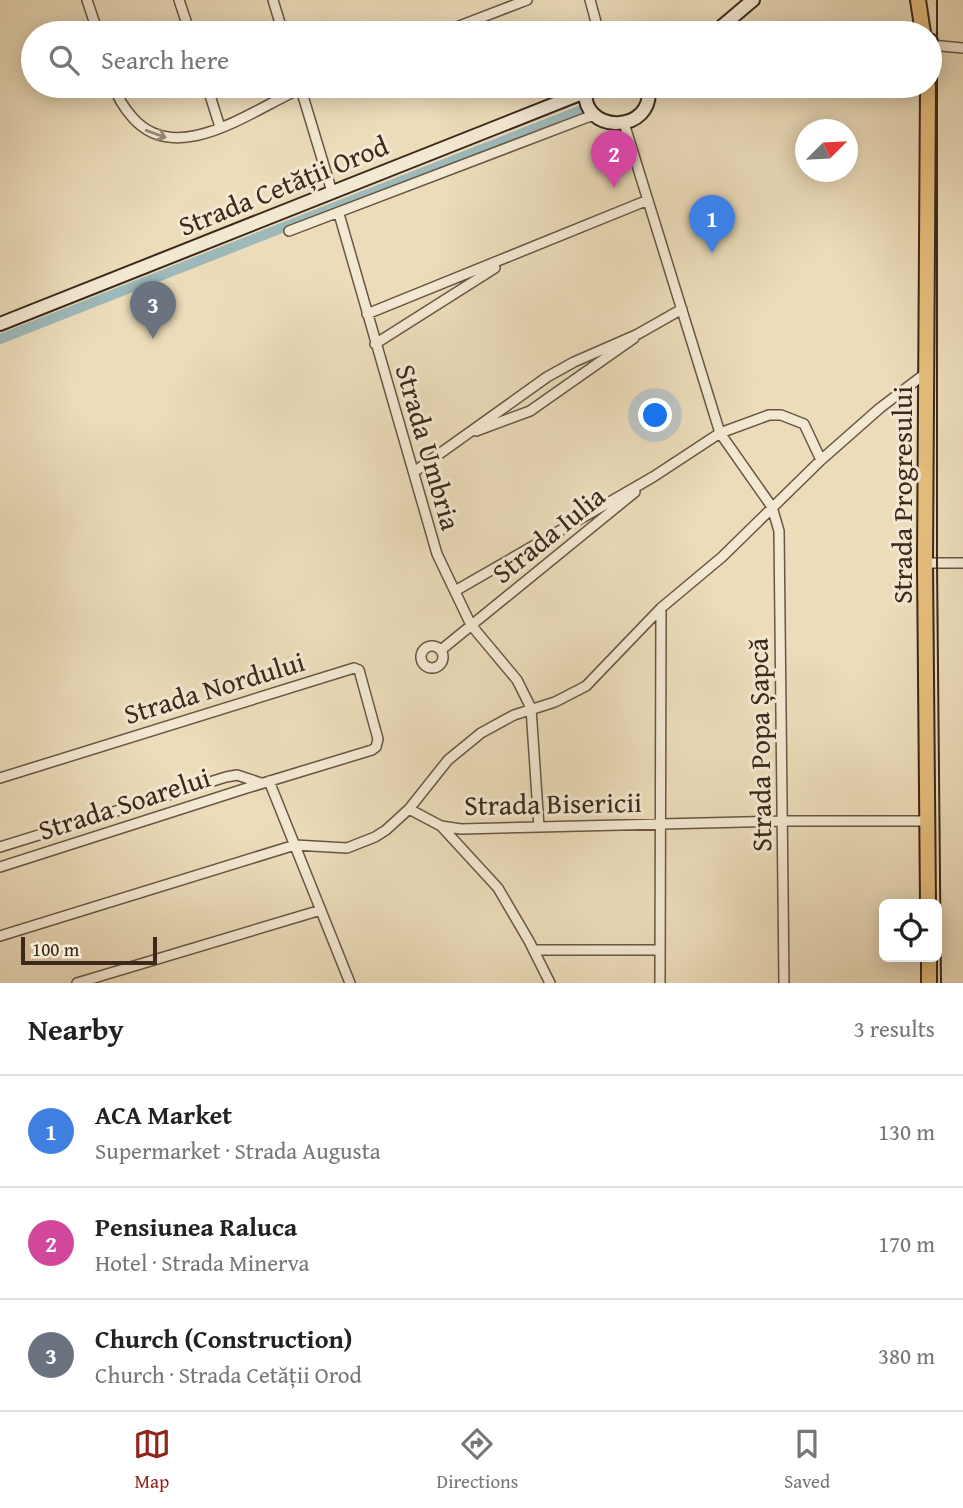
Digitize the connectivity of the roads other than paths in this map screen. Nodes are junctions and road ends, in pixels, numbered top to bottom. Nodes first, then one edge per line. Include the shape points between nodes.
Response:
1 (87, 0) edge
2 (179, 0) edge
3 (273, 0) edge
4 (527, 0) edge
5 (590, 0) edge
6 (753, 0) edge
7 (918, 0) edge
8 (926, 0) edge
9 (94, 21) edge
10 (186, 21) edge
11 (279, 21) edge
12 (473, 21) edge
13 (596, 21) edge
14 (729, 21) edge
15 (921, 21) edge
16 (928, 21) edge
17 (942, 45) edge
18 (963, 48) edge
19 (119, 98) edge
20 (211, 98) edge
21 (279, 98) edge
22 (305, 98) edge
23 (563, 98) edge
24 (587, 98) edge
25 (647, 98) edge
26 (928, 98) edge
27 (596, 116) junction
28 (624, 123) junction
29 (220, 127) junction
30 (332, 192) junction
31 (648, 200) junction
32 (339, 214) junction
33 (289, 232) dead end
34 (514, 255) junction
35 (682, 309) junction
36 (366, 314) junction
37 (0, 324) edge
38 (638, 334) junction
39 (375, 344) junction
40 (926, 373) junction
41 (469, 433) junction
42 (720, 433) junction
43 (821, 460) junction
44 (414, 472) junction
45 (653, 477) junction
46 (772, 508) junction
47 (925, 563) junction
48 (963, 563) edge
49 (454, 591) junction
50 (661, 608) junction
51 (471, 625) junction
52 (441, 650) dead end
53 (531, 708) junction
54 (372, 750) joint
55 (0, 778) edge
56 (265, 782) junction
57 (409, 809) junction
58 (783, 821) junction
59 (928, 821) junction
60 (660, 823) junction
61 (441, 826) junction
62 (539, 827) junction
63 (295, 845) junction
64 (0, 847) edge
65 (0, 867) edge
66 (928, 899) edge
67 (321, 910) junction
68 (0, 936) edge
69 (534, 950) junction
70 (660, 950) junction
71 (929, 962) edge
72 (77, 983) edge
73 (350, 983) edge
74 (550, 983) edge
75 (660, 983) edge
76 (784, 983) edge
77 (929, 983) edge

1 - 9 street
2 - 10 street
3 - 11 street
4 - 12 street
5 - 13 street
6 - 14 street
7 - 15 main road
8 - 16 main road
17 - 18 street
19 -> 29 street via 148,133 164,138 204,134
20 - 29 street
21 - 29 street
22 - 30 street
23 - 30 street, Strada Cetății Orod
24 - 27 street, Strada Cetății Orod
25 - 28 street via 642,111
26 - 40 main road, Strada Progresului
27 - 28 street via 609,123
27 - 32 street
28 - 31 street
30 - 37 street, Strada Cetății Orod
31 - 34 street
31 - 35 street
32 - 33 street
32 - 36 street, Strada Umbria
34 - 36 street
34 - 39 street
35 - 38 street
35 - 42 street
36 - 39 street, Strada Umbria
38 - 41 street via 547,377
38 - 41 street via 530,411
39 - 44 street, Strada Umbria
40 - 43 street
40 - 47 main road, Strada Progresului
41 - 44 street
42 - 43 street, Strada Iulia via 781,415 804,424
42 - 45 street, Strada Iulia
42 - 46 street
43 - 46 street
44 - 49 street, Strada Umbria via 437,554
45 - 49 street, Strada Iulia
45 - 51 street, Strada Iulia
46 - 50 street
46 - 58 street, Strada Popa Șapcă via 779,531
47 - 48 street
47 - 59 main road, Strada Progresului
49 - 51 street, Strada Umbria
50 - 53 street via 586,686
50 - 60 street
51 - 52 street, Strada Iulia
51 - 53 street, Strada Umbria via 517,680
53 - 57 street via 497,723 457,752
53 - 62 street
54 - 55 street, Strada Nordului via 378,739 359,670 354,668
54 - 56 street, Strada Soarelui
56 - 63 street
56 - 64 street, Strada Soarelui via 226,777
56 - 65 street, Strada Soarelui
57 - 61 street, Strada Bisericii
57 - 63 street via 363,843 347,848
58 - 59 street, Strada Bisericii
58 - 60 street, Strada Bisericii
58 - 76 street, Strada Popa Șapcă
59 - 66 main road, Strada Progresului
60 - 62 street, Strada Bisericii
60 - 70 street
61 - 62 street, Strada Bisericii
61 - 69 street via 498,888
63 - 67 street
63 - 68 street
67 - 72 street
67 - 73 street
69 - 70 street
69 - 74 street
70 - 75 street
71 - 77 main road

